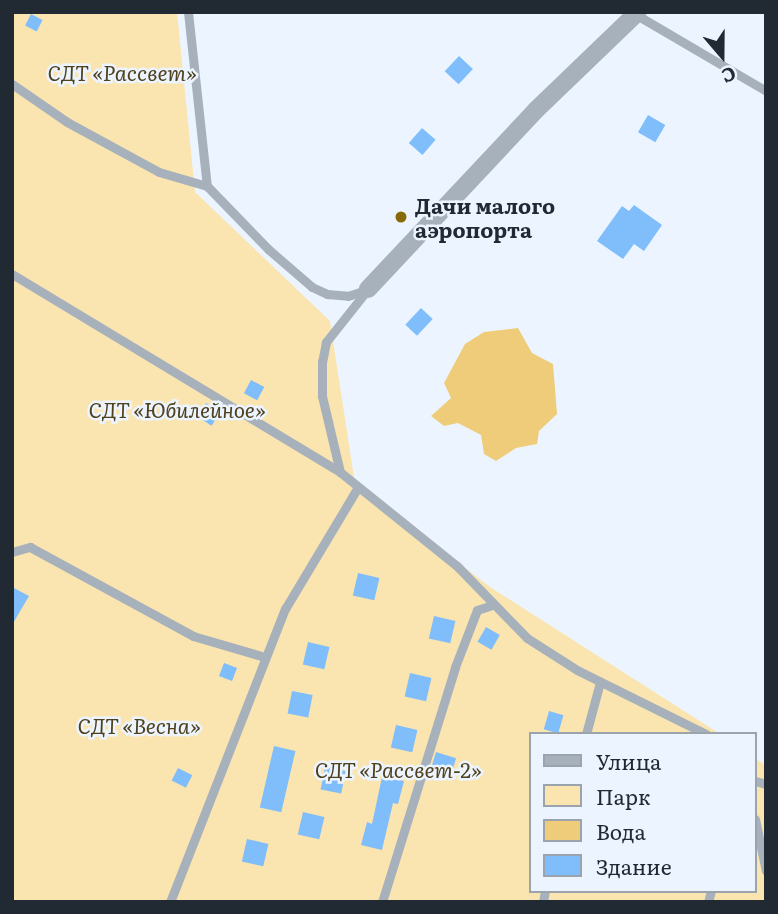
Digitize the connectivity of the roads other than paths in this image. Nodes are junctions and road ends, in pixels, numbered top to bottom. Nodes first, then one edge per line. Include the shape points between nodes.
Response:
1 (188, 12) edge
2 (636, 13) edge
3 (12, 84) edge
4 (766, 91) edge
5 (207, 186) junction
6 (12, 274) edge
7 (368, 289) junction
8 (340, 472) junction
9 (358, 487) junction
10 (12, 552) edge
11 (492, 605) junction
12 (265, 657) junction
13 (600, 682) junction
14 (587, 732) edge
15 (702, 732) edge
16 (757, 829) edge
17 (766, 872) edge
18 (170, 902) edge
19 (382, 902) edge

1 - 5 lane
2 - 4 lane
2 - 7 street via 536,110
3 - 5 lane via 67,122 159,172
5 - 7 lane via 312,287 348,296
6 - 8 lane
7 - 8 lane via 326,342 322,362 322,396
8 - 9 lane
9 - 11 lane via 457,566
9 - 12 lane via 285,609
10 - 12 lane via 30,547 192,636
11 - 13 lane via 527,638
11 - 19 lane via 477,610 455,667
12 - 18 lane
13 - 14 lane
13 - 15 lane
16 - 17 lane

